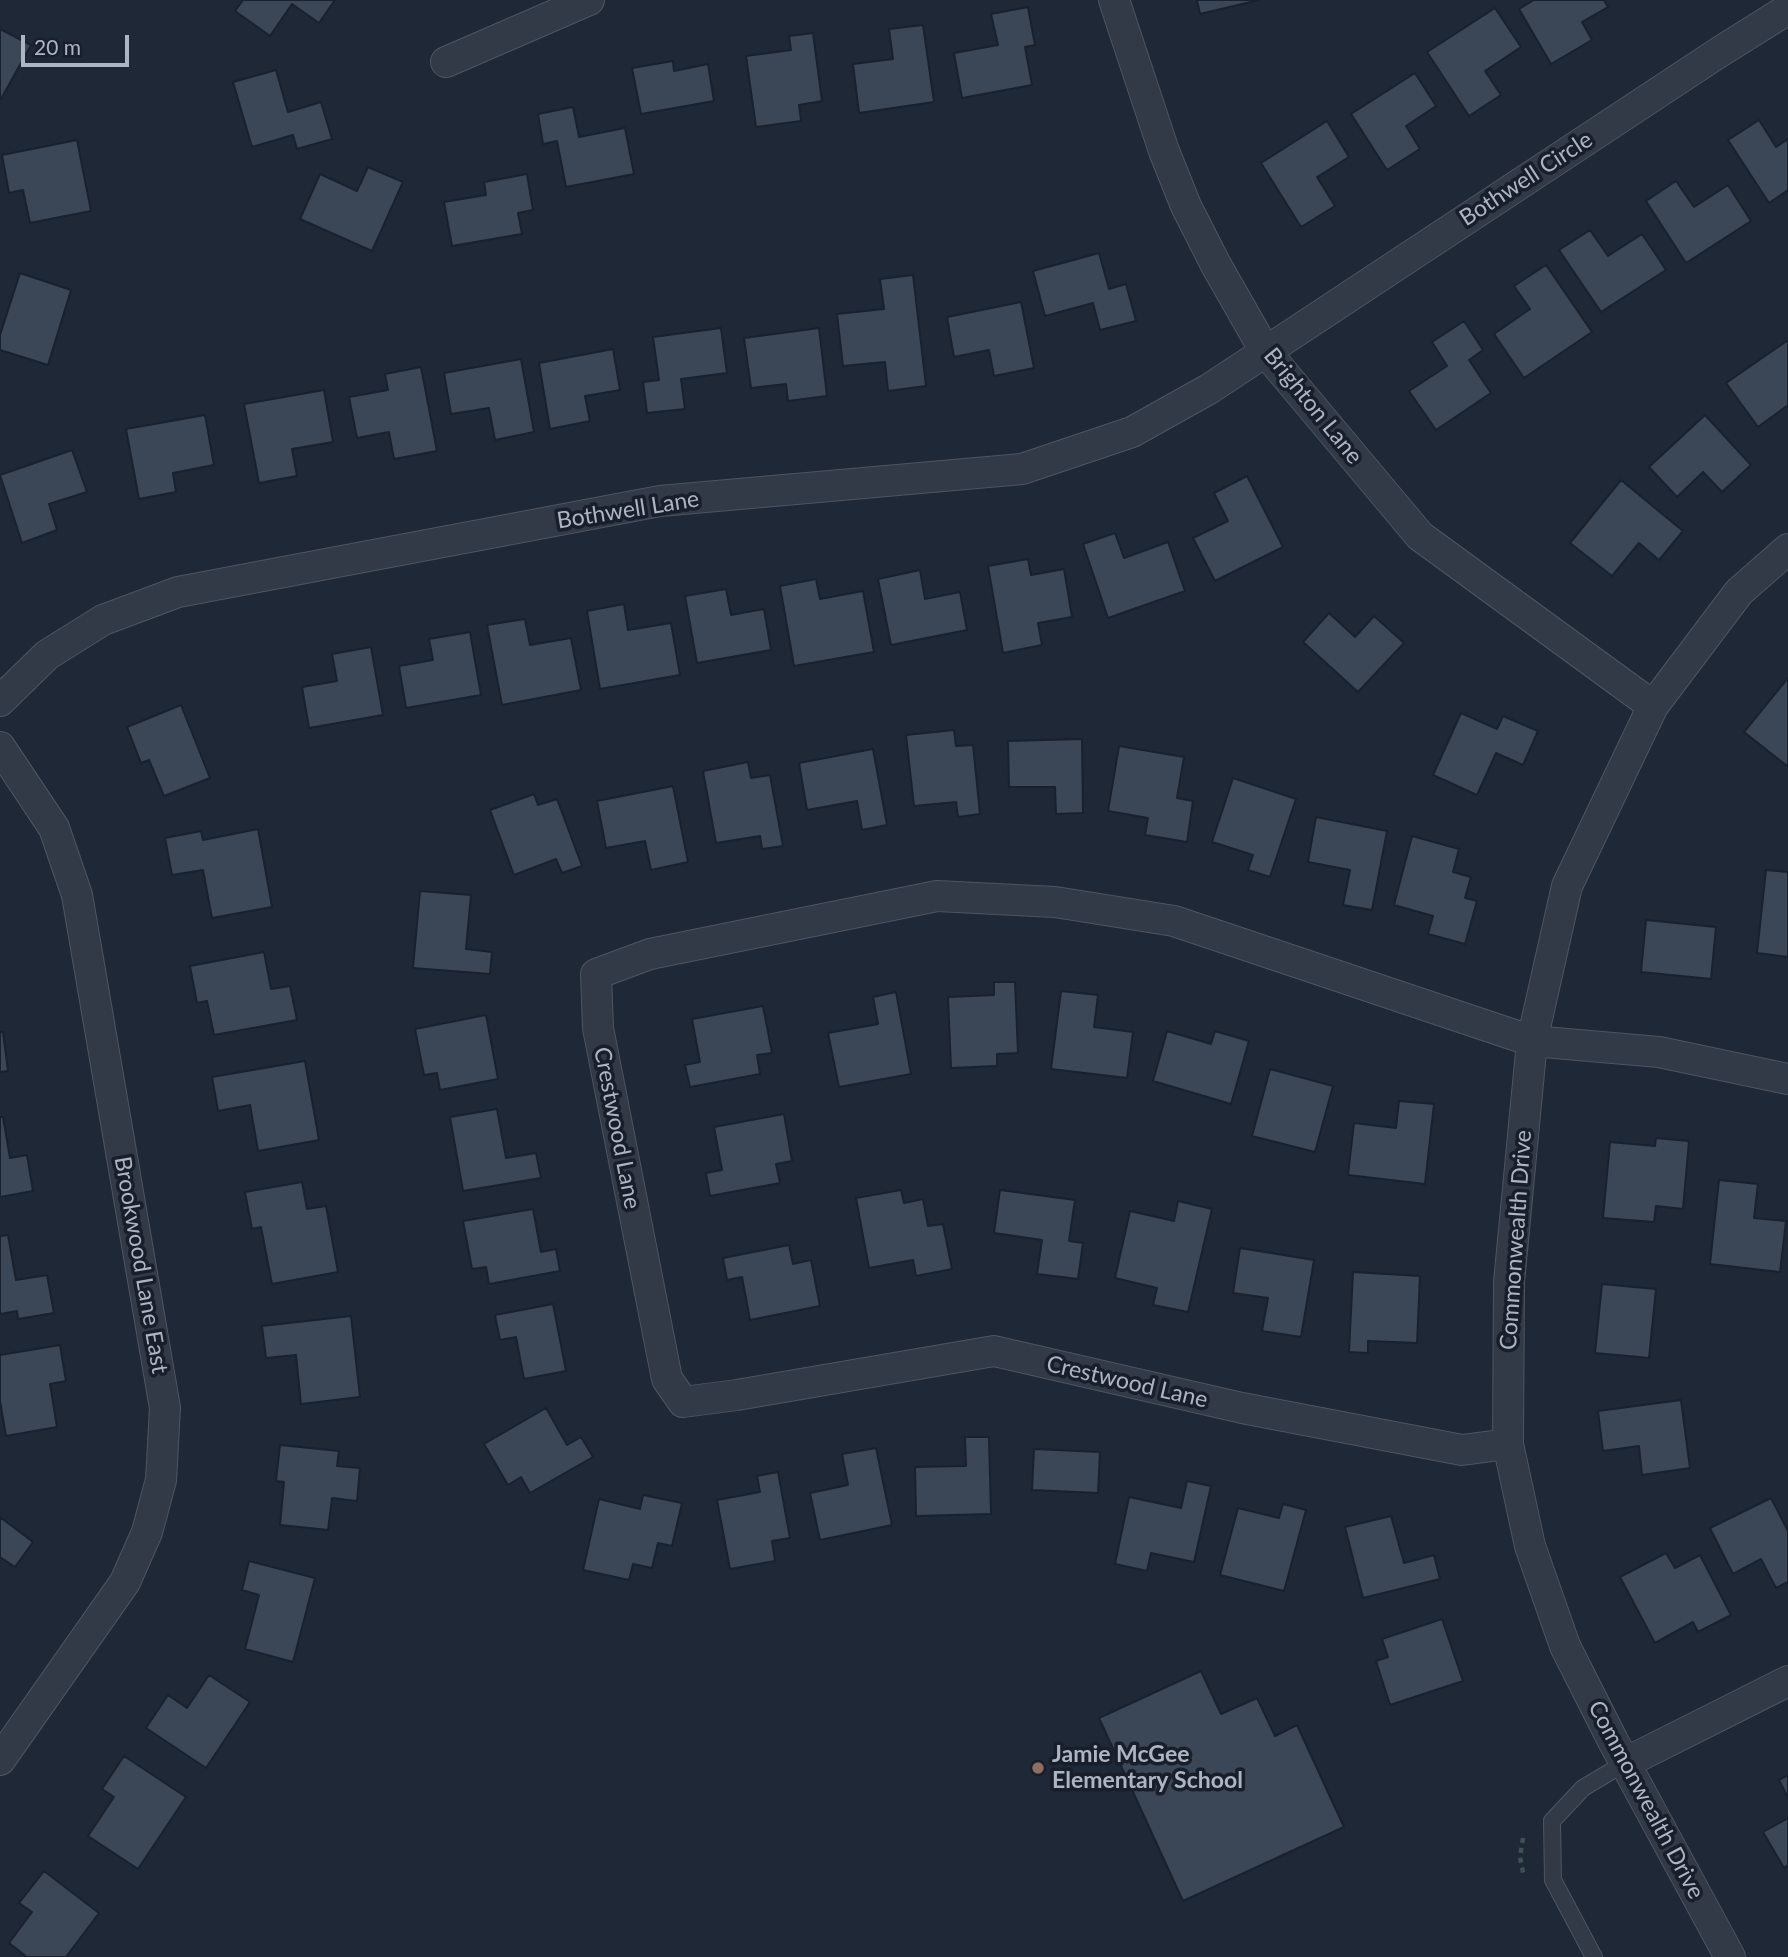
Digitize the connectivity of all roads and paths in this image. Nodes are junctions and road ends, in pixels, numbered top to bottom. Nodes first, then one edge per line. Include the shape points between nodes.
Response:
1 (589, 0) edge
2 (1114, 0) edge
3 (1788, 9) edge
4 (446, 62) dead end
5 (1265, 351) junction
6 (1788, 549) edge
7 (0, 701) edge
8 (1653, 706) junction
9 (0, 747) edge
10 (1532, 1041) junction
11 (1788, 1079) edge
12 (1508, 1444) junction
13 (1788, 1681) edge
14 (3, 1751) edge
15 (1625, 1763) junction
16 (1594, 1957) edge
17 (1730, 1957) edge

1 - 4 street
2 - 5 street, Brighton Lane via 1186,206
3 - 5 street, Bothwell Circle
5 - 7 street, Bothwell Lane via 1132,432 1022,469 660,501 178,592 103,620 47,655
5 - 8 street, Brighton Lane via 1420,536
6 - 8 street, Commonwealth Drive via 1739,592
8 - 10 street, Commonwealth Drive via 1567,886
9 - 14 street, Brookwood Lane East via 54,828 77,895 165,1408 161,1480 147,1532 125,1582
10 - 11 street via 1659,1052
10 - 12 street, Commonwealth Drive via 1509,1282
10 - 12 street, Crestwood Lane via 1174,921 1055,902 937,896 650,954 596,974 598,1028 667,1379 683,1402 994,1351 1242,1408 1462,1450
12 - 15 street, Commonwealth Drive via 1530,1546 1565,1646
13 - 15 street
15 - 16 lane via 1583,1788 1552,1821 1553,1880
15 - 17 street, Commonwealth Drive

